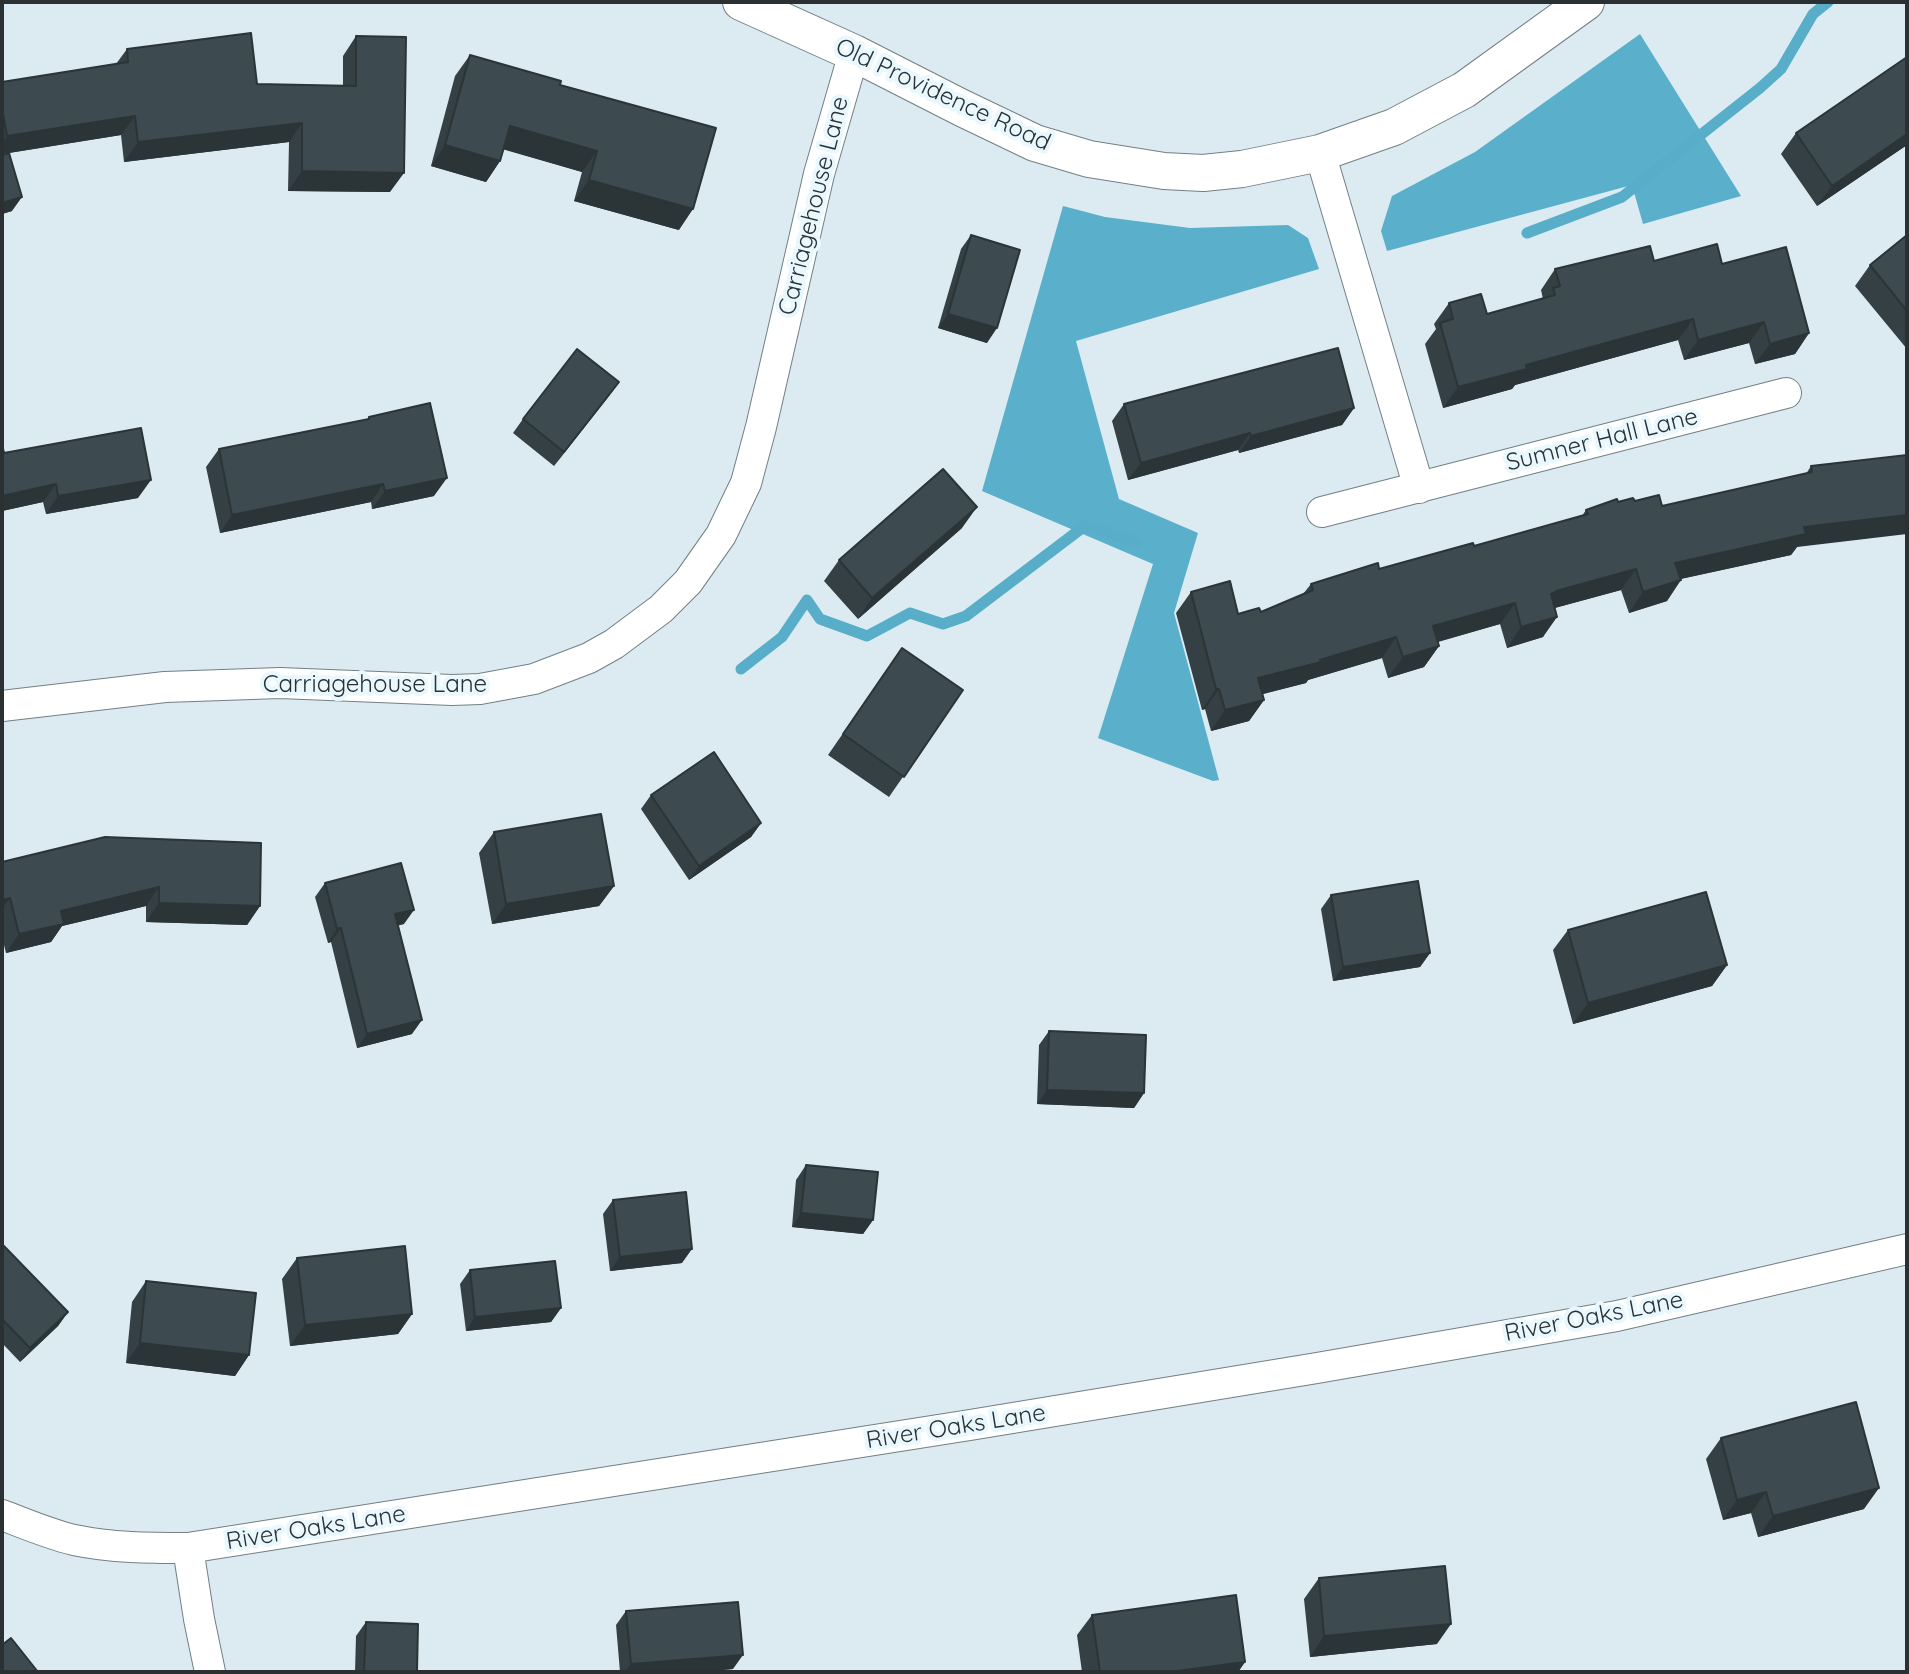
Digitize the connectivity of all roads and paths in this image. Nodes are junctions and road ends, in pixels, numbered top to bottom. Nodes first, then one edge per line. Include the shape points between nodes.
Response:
1 (741, 2) edge
2 (1586, 2) edge
3 (854, 53) junction
4 (1320, 153) junction
5 (1786, 393) dead end
6 (1419, 488) junction
7 (1322, 512) dead end
8 (2, 706) edge
9 (1907, 1249) edge
10 (2, 1515) edge
11 (188, 1548) junction
12 (210, 1672) edge

1 - 3 street, Old Providence Road
2 - 4 street, Old Providence Road via 1464,90 1394,127
3 - 4 street, Old Providence Road via 1035,143 1089,159 1203,173
3 - 8 street, Carriagehouse Lane via 819,174 746,483 721,535 661,609 589,658 534,679 480,689 266,683 165,687
4 - 6 street
5 - 6 street, Sumner Hall Lane
6 - 7 street, Sumner Hall Lane
9 - 11 street, River Oaks Lane via 1602,1318 1317,1368
10 - 11 street, River Oaks Lane via 75,1540 140,1549
11 - 12 street

